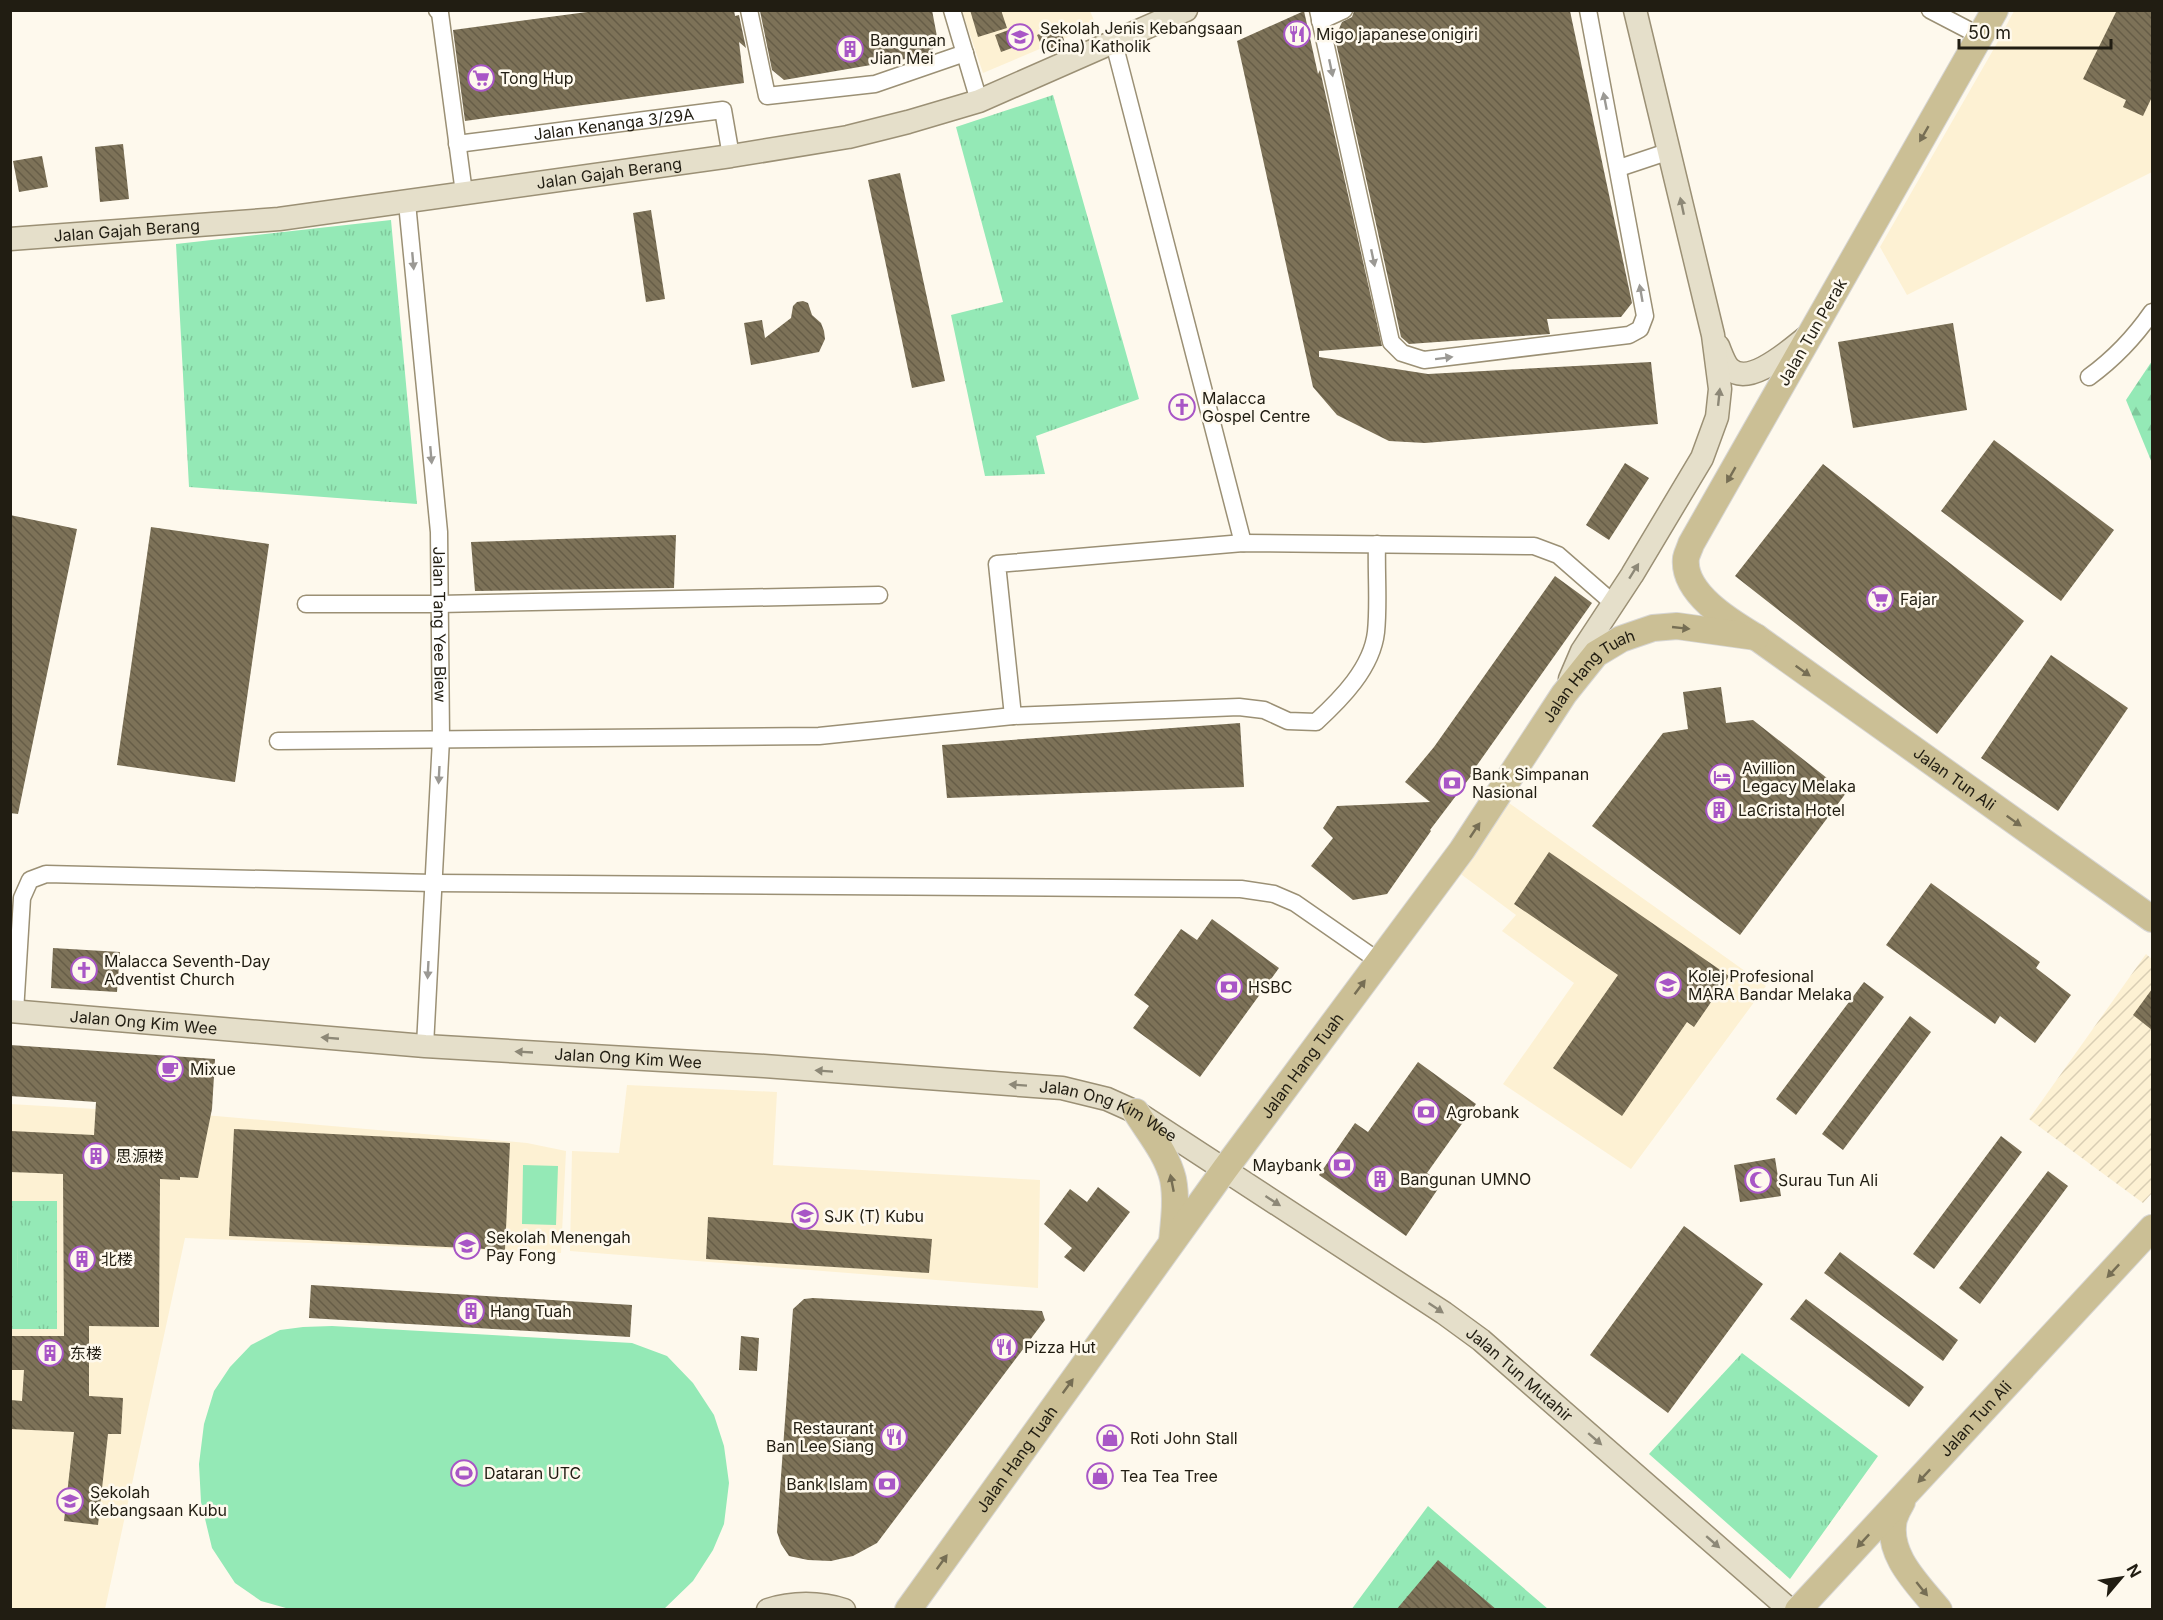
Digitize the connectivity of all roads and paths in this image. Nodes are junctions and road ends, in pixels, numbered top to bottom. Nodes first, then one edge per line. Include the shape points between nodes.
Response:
1 (437, 10) edge
2 (749, 10) edge
3 (952, 10) edge
4 (1186, 10) edge
5 (1344, 10) edge
6 (1588, 10) edge
7 (1635, 10) edge
8 (1930, 10) edge
9 (1995, 10) edge
10 (1319, 16) edge
11 (1980, 36) junction
12 (1114, 43) junction
13 (964, 53) junction
14 (979, 101) junction
15 (457, 144) junction
16 (1670, 151) junction
17 (731, 156) junction
18 (1619, 168) junction
19 (464, 193) junction
20 (407, 202) junction
21 (10, 239) edge
22 (2152, 312) edge
23 (1811, 333) junction
24 (1713, 335) junction
25 (2089, 377) dead end
26 (1243, 543) junction
27 (1377, 544) junction
28 (879, 594) dead end
29 (1613, 603) junction
30 (306, 604) dead end
31 (440, 604) junction
32 (1756, 638) junction
33 (1564, 694) junction
34 (1012, 716) junction
35 (441, 739) junction
36 (278, 741) dead end
37 (433, 883) junction
38 (2152, 919) edge
39 (1380, 962) junction
40 (13, 1011) edge
41 (424, 1046) junction
42 (1136, 1112) junction
43 (1224, 1169) junction
44 (2152, 1228) edge
45 (1172, 1241) junction
46 (1903, 1499) junction
47 (768, 1610) edge
48 (844, 1610) edge
49 (908, 1610) edge
50 (1790, 1610) edge
51 (1798, 1610) edge
52 (1939, 1610) edge

1 - 15 street
2 - 13 street via 767,96 875,84
3 - 13 street
4 - 12 street, Jalan Gajah Berang
5 - 10 street
18 -> 6 street
7 - 16 street
8 - 11 street
9 - 11 main road, Jalan Tun Perak
10 -> 18 street via 1391,342 1402,353 1424,360 1629,335 1640,329 1646,316
11 -> 23 main road, Jalan Tun Perak
12 - 14 street, Jalan Gajah Berang
12 - 26 street
13 - 14 street
14 - 17 street, Jalan Gajah Berang via 848,137
15 - 17 street, Jalan Kenanga 3/29A via 723,110
15 - 19 street
16 - 18 street
24 -> 16 street
17 - 19 street, Jalan Gajah Berang
19 - 20 street, Jalan Gajah Berang
20 - 21 street, Jalan Gajah Berang via 279,219
20 -> 31 street, Jalan Tang Yee Biew via 439,532
22 - 25 street via 2119,354
23 - 24 street via 1766,367 1738,374 1728,368
23 -> 32 main road, Jalan Tun Perak via 1686,558 1695,589 1723,617
29 -> 24 street via 1702,458 1717,417 1720,389
26 - 27 street
26 - 34 street via 996,564
27 - 29 street via 1534,546 1558,555
27 - 34 street via 1376,633 1368,658 1341,700 1316,722 1287,721 1264,710 1239,707
28 - 31 street
29 - 33 street via 1582,651
30 - 31 street
31 - 35 street, Jalan Tang Yee Biew
33 -> 32 main road, Jalan Hang Tuah via 1596,654 1653,627 1677,626
32 -> 38 main road, Jalan Tun Ali
39 -> 33 main road, Jalan Hang Tuah via 1462,850
34 - 35 street via 819,736
35 - 36 street
35 -> 37 street, Jalan Tang Yee Biew
37 - 39 street via 1241,889 1274,894 1295,903
37 - 40 street via 46,874 30,880 22,898
37 -> 41 street, Jalan Tang Yee Biew
43 -> 39 main road, Jalan Hang Tuah
41 -> 40 street, Jalan Ong Kim Wee
42 -> 41 street, Jalan Ong Kim Wee via 1107,1099 1062,1088
42 - 43 street, Jalan Ong Kim Wee
45 -> 42 main road via 1176,1207 1173,1179
43 - 45 main road, Jalan Hang Tuah
43 -> 50 street, Jalan Tun Mutahir via 1481,1340
44 -> 46 main road, Jalan Tun Ali
49 -> 45 main road, Jalan Hang Tuah
46 -> 51 main road, Jalan Tun Ali
46 -> 52 main road via 1894,1520 1895,1547 1904,1567
47 - 48 street via 799,1604

